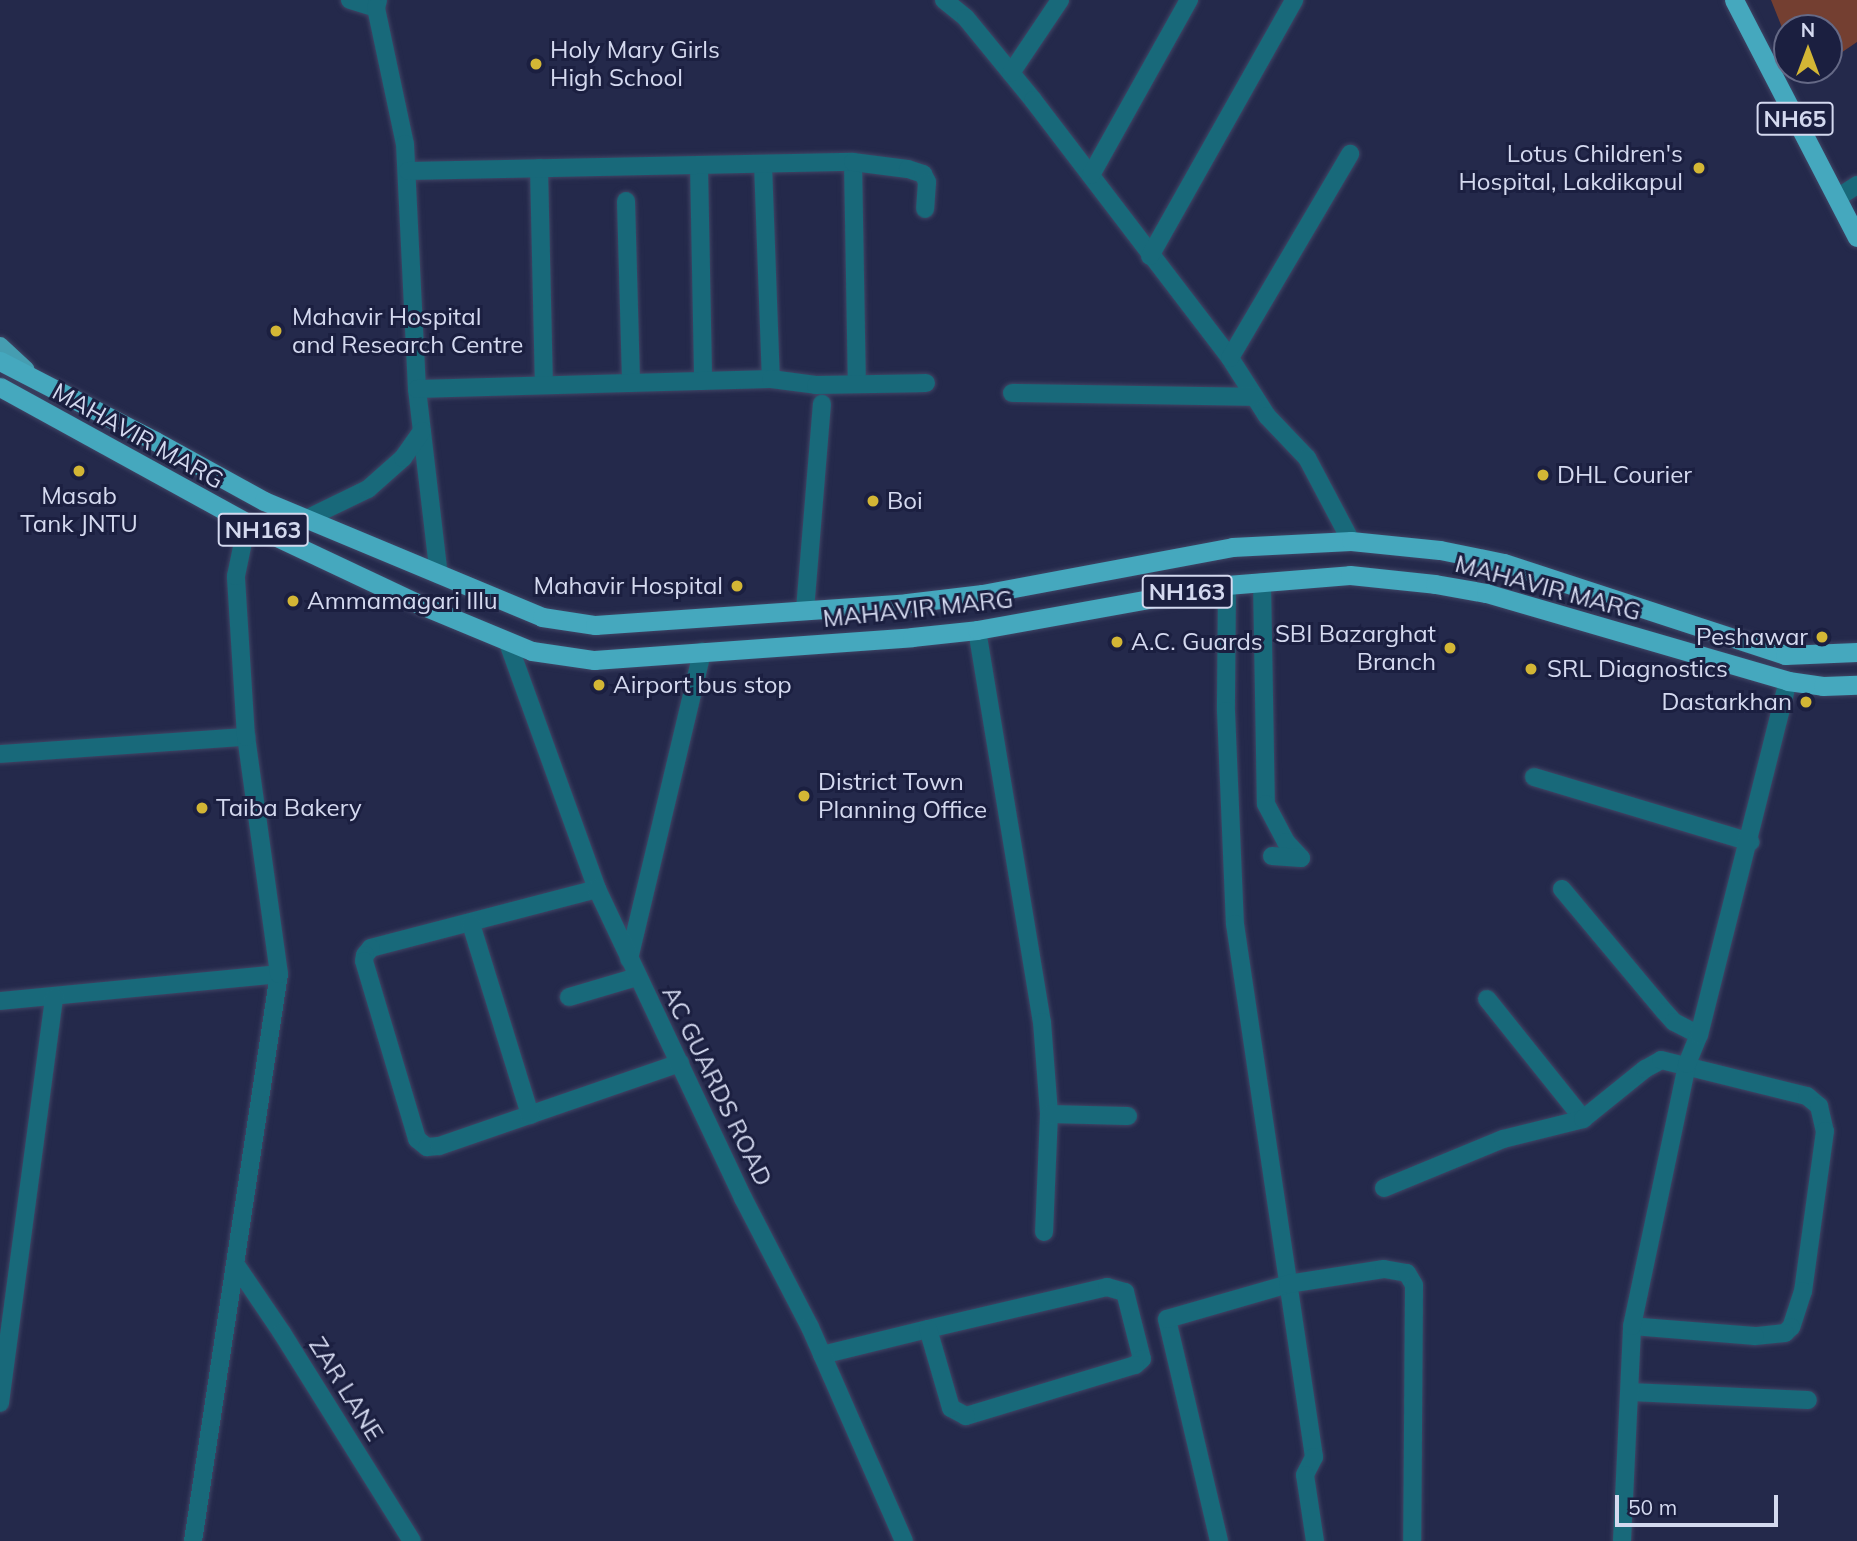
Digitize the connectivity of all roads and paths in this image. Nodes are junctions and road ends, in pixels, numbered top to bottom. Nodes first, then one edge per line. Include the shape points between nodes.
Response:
1 (350, 0) edge
2 (944, 0) edge
3 (1060, 0) edge
4 (1189, 0) edge
5 (1294, 0) edge
6 (1734, 0) edge
7 (377, 4) edge
8 (1011, 73) junction
9 (1350, 154) dead end
10 (853, 162) junction
11 (763, 164) junction
12 (699, 165) junction
13 (539, 168) junction
14 (408, 171) junction
15 (1091, 175) junction
16 (1857, 185) edge
17 (1837, 198) junction
18 (626, 201) dead end
19 (925, 209) dead end
20 (1857, 237) edge
21 (1150, 256) junction
22 (0, 346) edge
23 (1230, 358) junction
24 (0, 361) edge
25 (771, 379) junction
26 (703, 381) junction
27 (41, 383) junction
28 (631, 383) junction
29 (926, 383) dead end
30 (857, 384) junction
31 (544, 385) junction
32 (0, 387) edge
33 (417, 389) junction
34 (1012, 393) dead end
35 (0, 394) edge
36 (1254, 397) junction
37 (26, 402) junction
38 (822, 404) dead end
39 (422, 430) junction
40 (306, 519) junction
41 (247, 523) junction
42 (1351, 541) junction
43 (439, 575) junction
44 (1262, 582) junction
45 (1227, 585) junction
46 (910, 603) junction
47 (805, 610) junction
48 (977, 630) junction
49 (912, 637) junction
50 (508, 643) junction
51 (702, 652) junction
52 (1857, 652) edge
53 (1788, 681) junction
54 (1857, 685) edge
55 (246, 737) junction
56 (0, 754) edge
57 (1534, 777) dead end
58 (1750, 842) junction
59 (1272, 856) dead end
60 (597, 889) junction
61 (1562, 889) dead end
62 (471, 924) junction
63 (629, 959) junction
64 (278, 974) junction
65 (637, 977) junction
66 (569, 997) dead end
67 (54, 998) junction
68 (1487, 999) dead end
69 (0, 1001) edge
70 (1699, 1035) junction
71 (680, 1063) junction
72 (1686, 1064) junction
73 (1049, 1114) junction
74 (530, 1115) junction
75 (1128, 1116) dead end
76 (1583, 1119) junction
77 (1384, 1188) dead end
78 (1044, 1232) dead end
79 (236, 1265) junction
80 (1288, 1284) junction
81 (1632, 1326) junction
82 (928, 1329) junction
83 (822, 1355) junction
84 (1630, 1392) junction
85 (0, 1398) edge
86 (1808, 1400) dead end
87 (193, 1541) edge
88 (412, 1541) edge
89 (904, 1541) edge
90 (1219, 1541) edge
91 (1315, 1541) edge
92 (1412, 1541) edge
93 (1622, 1541) edge

1 - 7 street
2 - 8 street via 966,18
3 - 8 street
4 - 15 street
5 - 21 street
6 - 17 highway, NH65
7 - 14 street
8 - 15 street
9 - 23 street
10 - 11 street
10 - 19 street via 923,174 927,182
10 - 30 street
11 - 12 street
11 - 25 street
12 - 13 street
12 - 26 street
13 - 14 street
13 - 31 street
14 - 33 street
15 - 21 street
16 - 17 street
17 - 20 highway, NH65
18 - 28 street
21 - 23 street
22 - 27 main road
23 - 36 street
24 - 27 highway, NH163
25 - 26 street
25 - 30 street
26 - 28 street
27 - 40 highway, MAHAVIR MARG / NH163
28 - 31 street
29 - 30 street
31 - 33 street
32 - 37 highway, NH163
33 - 39 street
34 - 36 street
35 - 37 main road
36 - 42 street via 1307,458
37 - 41 highway, MAHAVIR MARG / NH163
38 - 47 street
39 - 40 street via 403,458 368,489
39 - 43 street
40 - 43 highway, MAHAVIR MARG / NH163
41 - 50 highway, MAHAVIR MARG / NH163
41 - 55 street via 236,576
42 - 46 highway, MAHAVIR MARG / NH163 via 1232,547
42 - 52 highway, MAHAVIR MARG / NH163 via 1440,550 1504,564 1785,655
43 - 47 highway, MAHAVIR MARG / NH163 via 542,617 596,625
44 - 45 highway, MAHAVIR MARG / NH163
44 - 53 highway, MAHAVIR MARG / NH163 via 1350,575 1486,593
44 - 59 street via 1265,804 1286,842 1301,858
45 - 48 highway, MAHAVIR MARG / NH163
45 - 80 street via 1226,711 1235,924
46 - 47 highway, MAHAVIR MARG / NH163
46 - 49 highway
48 - 49 highway, MAHAVIR MARG / NH163
48 - 73 street via 1032,954
49 - 51 highway, MAHAVIR MARG / NH163
50 - 51 highway, MAHAVIR MARG / NH163 via 594,660
50 - 60 street, AC GUARDS ROAD
51 - 63 street
53 - 54 highway, MAHAVIR MARG / NH163
53 - 58 street
55 - 56 street
55 - 64 street
57 - 58 street
58 - 70 street
60 - 62 street
60 - 63 street, AC GUARDS ROAD
61 - 70 street via 1665,1013
62 - 74 street
62 - 74 street via 371,948 365,955 417,1139 427,1146 439,1146
63 - 65 street, AC GUARDS ROAD
64 - 67 street
64 - 79 street
65 - 66 street
65 - 71 street, AC GUARDS ROAD
67 - 69 street
67 - 85 street
68 - 76 street
70 - 72 street
71 - 74 street
71 - 83 street, AC GUARDS ROAD
72 - 76 street via 1661,1060
72 - 81 street
72 - 81 street via 1807,1096 1819,1106 1825,1131 1803,1291 1798,1313 1785,1333 1755,1336
73 - 75 street
73 - 78 street
76 - 77 street via 1503,1139
79 - 87 street
79 - 88 street, ZAR LANE
80 - 90 street via 1167,1319
80 - 91 street via 1314,1457 1305,1475
80 - 92 street via 1384,1269 1407,1273 1414,1285
81 - 84 street
82 - 82 street via 951,1408 966,1416 1135,1365 1142,1359 1125,1292 1115,1288
82 - 83 street
83 - 89 street, AC GUARDS ROAD
84 - 86 street
84 - 93 street

